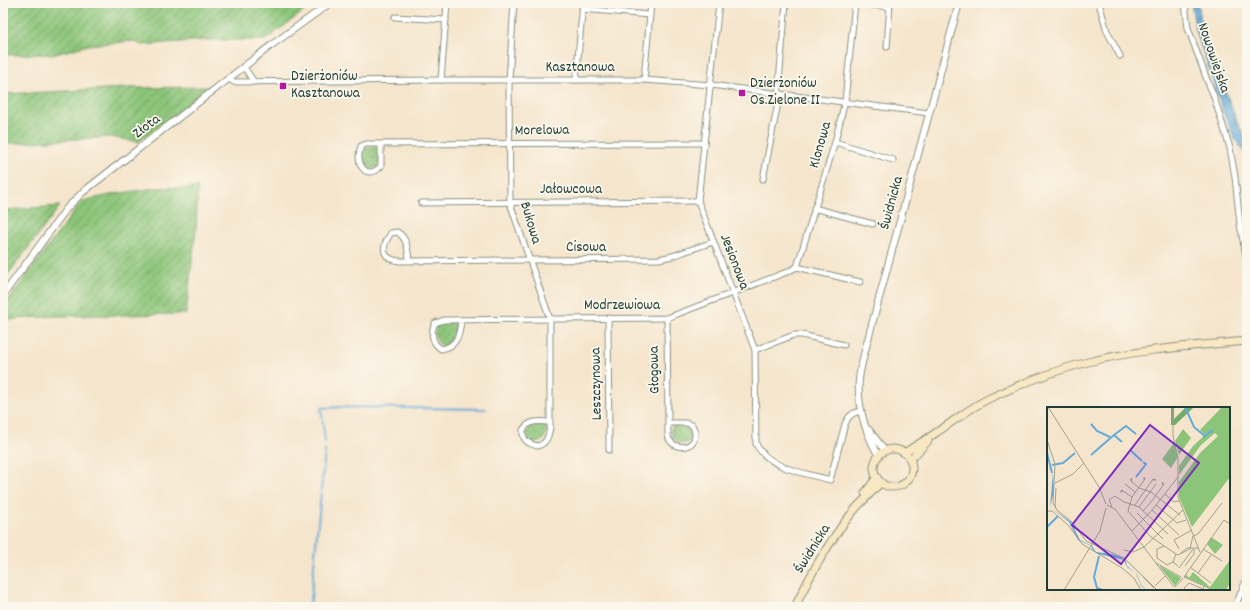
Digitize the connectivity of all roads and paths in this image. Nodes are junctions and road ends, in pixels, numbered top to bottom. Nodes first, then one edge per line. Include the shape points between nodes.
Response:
1 (330, 3) edge
2 (448, 3) edge
3 (514, 3) edge
4 (583, 3) edge
5 (651, 3) edge
6 (719, 3) edge
7 (786, 3) edge
8 (854, 3) edge
9 (959, 3) edge
10 (1099, 3) edge
11 (1185, 3) edge
12 (890, 5) edge
13 (582, 9) junction
14 (649, 15) junction
15 (395, 17) dead end
16 (446, 20) junction
17 (887, 47) dead end
18 (1120, 56) dead end
19 (244, 66) junction
20 (228, 79) junction
21 (441, 80) junction
22 (508, 80) junction
23 (576, 80) junction
24 (644, 80) junction
25 (254, 82) junction
26 (711, 85) junction
27 (779, 94) junction
28 (845, 101) junction
29 (929, 113) junction
30 (835, 142) junction
31 (508, 143) junction
32 (704, 143) junction
33 (381, 144) junction
34 (893, 160) dead end
35 (763, 179) dead end
36 (698, 201) junction
37 (510, 202) junction
38 (421, 204) dead end
39 (814, 208) junction
40 (873, 224) dead end
41 (713, 242) junction
42 (409, 261) junction
43 (529, 261) junction
44 (1247, 262) edge
45 (797, 267) junction
46 (860, 282) dead end
47 (733, 292) junction
48 (3, 295) edge
49 (550, 318) junction
50 (608, 318) junction
51 (667, 318) junction
52 (461, 320) junction
53 (1247, 341) edge
54 (844, 345) dead end
55 (755, 350) junction
56 (861, 411) junction
57 (549, 422) junction
58 (668, 422) junction
59 (937, 432) junction
60 (609, 450) dead end
61 (904, 453) junction
62 (882, 454) junction
63 (910, 460) junction
64 (879, 480) junction
65 (1247, 578) edge
66 (795, 607) edge
67 (1235, 607) edge

1 - 19 street, Złota
2 - 16 street
3 - 22 street, Bukowa
4 - 13 street
5 - 14 street
6 - 26 street, Jesionowa
7 - 27 street
8 - 12 street
8 - 28 street, Klonowa
9 - 29 street, Świdnicka
10 - 18 street via 1107,31
11 - 44 street, Nowowiejska via 1188,28 1230,148
12 - 17 street
13 - 14 street
13 - 23 street
14 - 24 street
15 - 16 street
16 - 21 street
19 - 20 street, Złota
19 - 25 street
20 - 25 street, Kasztanowa via 234,82
20 - 48 street, Złota via 75,200
21 - 22 street, Kasztanowa
21 - 25 street, Kasztanowa
22 - 23 street, Kasztanowa
22 - 31 street, Bukowa
23 - 24 street, Kasztanowa
24 - 26 street, Kasztanowa
26 - 27 street, Kasztanowa
26 - 32 street, Jesionowa
27 - 28 street, Kasztanowa
27 - 35 street
28 - 29 street, Kasztanowa
28 - 30 street, Klonowa
29 - 56 street, Świdnicka via 861,371
30 - 34 street
30 - 39 street, Klonowa
31 - 32 street, Morelowa
31 - 33 street, Morelowa
31 - 37 street, Bukowa
32 - 36 street, Jesionowa
33 - 33 street, Morelowa via 361,146 358,159 364,170 369,172 381,166
36 - 37 street, Jałowcowa
36 - 41 street, Jesionowa
37 - 38 street, Jałowcowa
37 - 43 street, Bukowa
39 - 40 street
39 - 45 street, Klonowa
41 - 43 street, Cisowa via 659,259
41 - 47 street, Jesionowa
42 - 42 street, Cisowa via 394,261 386,256 384,248 391,233 396,232 404,237
42 - 43 street, Cisowa
43 - 49 street, Bukowa
45 - 46 street
45 - 47 street, Modrzewiowa
47 - 51 street, Modrzewiowa
47 - 55 street, Jesionowa
49 - 50 street, Modrzewiowa
49 - 52 street, Modrzewiowa
49 - 57 street, Bukowa
50 - 51 street, Modrzewiowa
50 - 60 street, Leszczynowa
51 - 58 street, Głogowa
52 - 52 street, Modrzewiowa via 435,323 432,335 437,346 446,349 454,344 460,331
53 - 59 main road via 1118,356 1073,366 986,400
54 - 55 street via 802,334
55 - 56 street, Jesionowa via 755,436 760,452 768,459 796,471 830,480 848,417
56 - 62 street, Świdnicka
57 - 57 street, Bukowa via 529,423 523,430 523,438 532,445 542,444 548,437
58 - 58 street, Głogowa via 669,438 673,443 683,446 695,441 696,435 692,425
59 - 61 main road
59 - 63 main road
61 - 62 main road via 891,450
61 - 63 main road
62 - 64 main road via 876,460 874,468
63 - 64 main road via 912,471 903,484 892,487
64 - 66 main road, Świdnicka via 861,499 839,530 818,562
65 - 67 street

